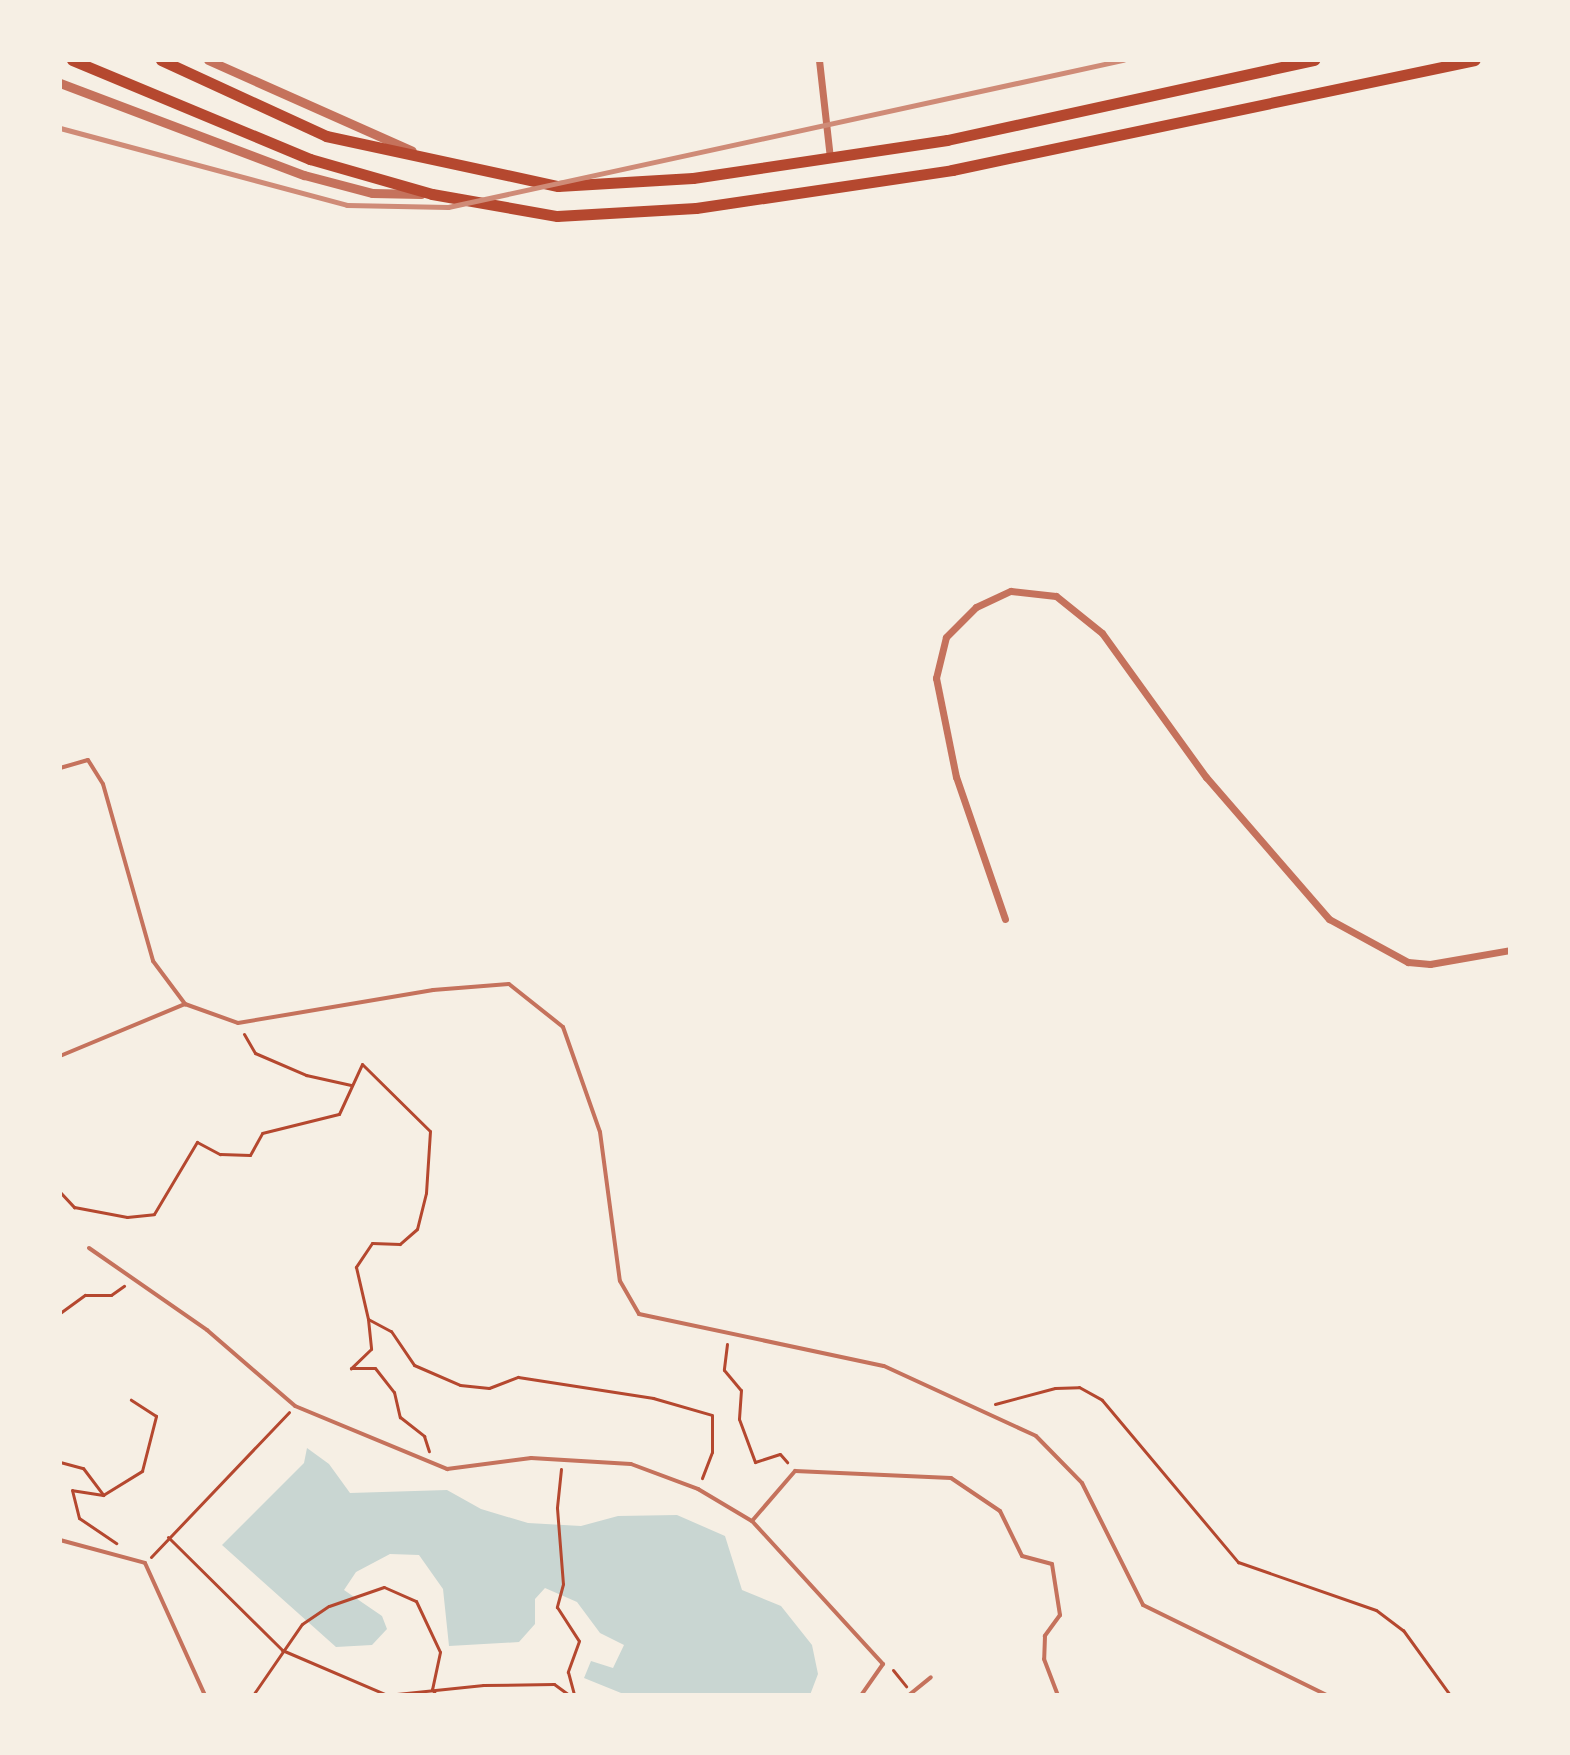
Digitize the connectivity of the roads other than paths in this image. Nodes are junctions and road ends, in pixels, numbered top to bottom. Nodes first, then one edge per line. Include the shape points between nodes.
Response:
1 (72, 60) edge
2 (161, 60) edge
3 (208, 60) edge
4 (819, 60) edge
5 (1314, 60) edge
6 (1474, 60) edge
7 (1483, 60) edge
8 (60, 83) edge
9 (830, 158) junction
10 (440, 165) junction
11 (432, 194) junction
12 (60, 768) edge
13 (1005, 919) dead end
14 (1510, 950) edge
15 (185, 1004) junction
16 (60, 1056) edge
17 (89, 1248) dead end
18 (752, 1521) junction
19 (60, 1540) edge
20 (931, 1677) dead end
21 (910, 1693) edge
22 (205, 1695) edge
23 (861, 1695) edge
24 (1058, 1695) edge
25 (1327, 1695) edge

1 - 11 main road via 310,159
2 - 10 main road via 326,136
3 - 10 street
4 - 9 street
5 - 9 main road via 947,140
6 - 7 street
6 - 11 main road via 952,170 696,208 557,216
8 - 11 street via 304,175 372,193
9 - 10 main road via 693,178 558,186
12 - 15 lane via 88,760 103,784 153,961
13 - 14 street via 952,764 936,678 946,637 976,607 1011,591 1056,596 1102,633 1206,777 1329,919 1408,962 1430,964
15 - 16 lane
15 - 25 lane via 238,1023 433,990 509,984 563,1027 600,1132 620,1281 639,1314 884,1366 1036,1436 1082,1483 1143,1605
17 - 18 lane via 207,1330 295,1406 432,1463 447,1469 531,1458 631,1464 698,1489
18 - 23 lane via 883,1664
18 - 24 lane via 795,1471 951,1478 1000,1511 1022,1556 1052,1564 1060,1615 1045,1636 1044,1659
19 - 22 lane via 145,1563
20 - 21 lane

